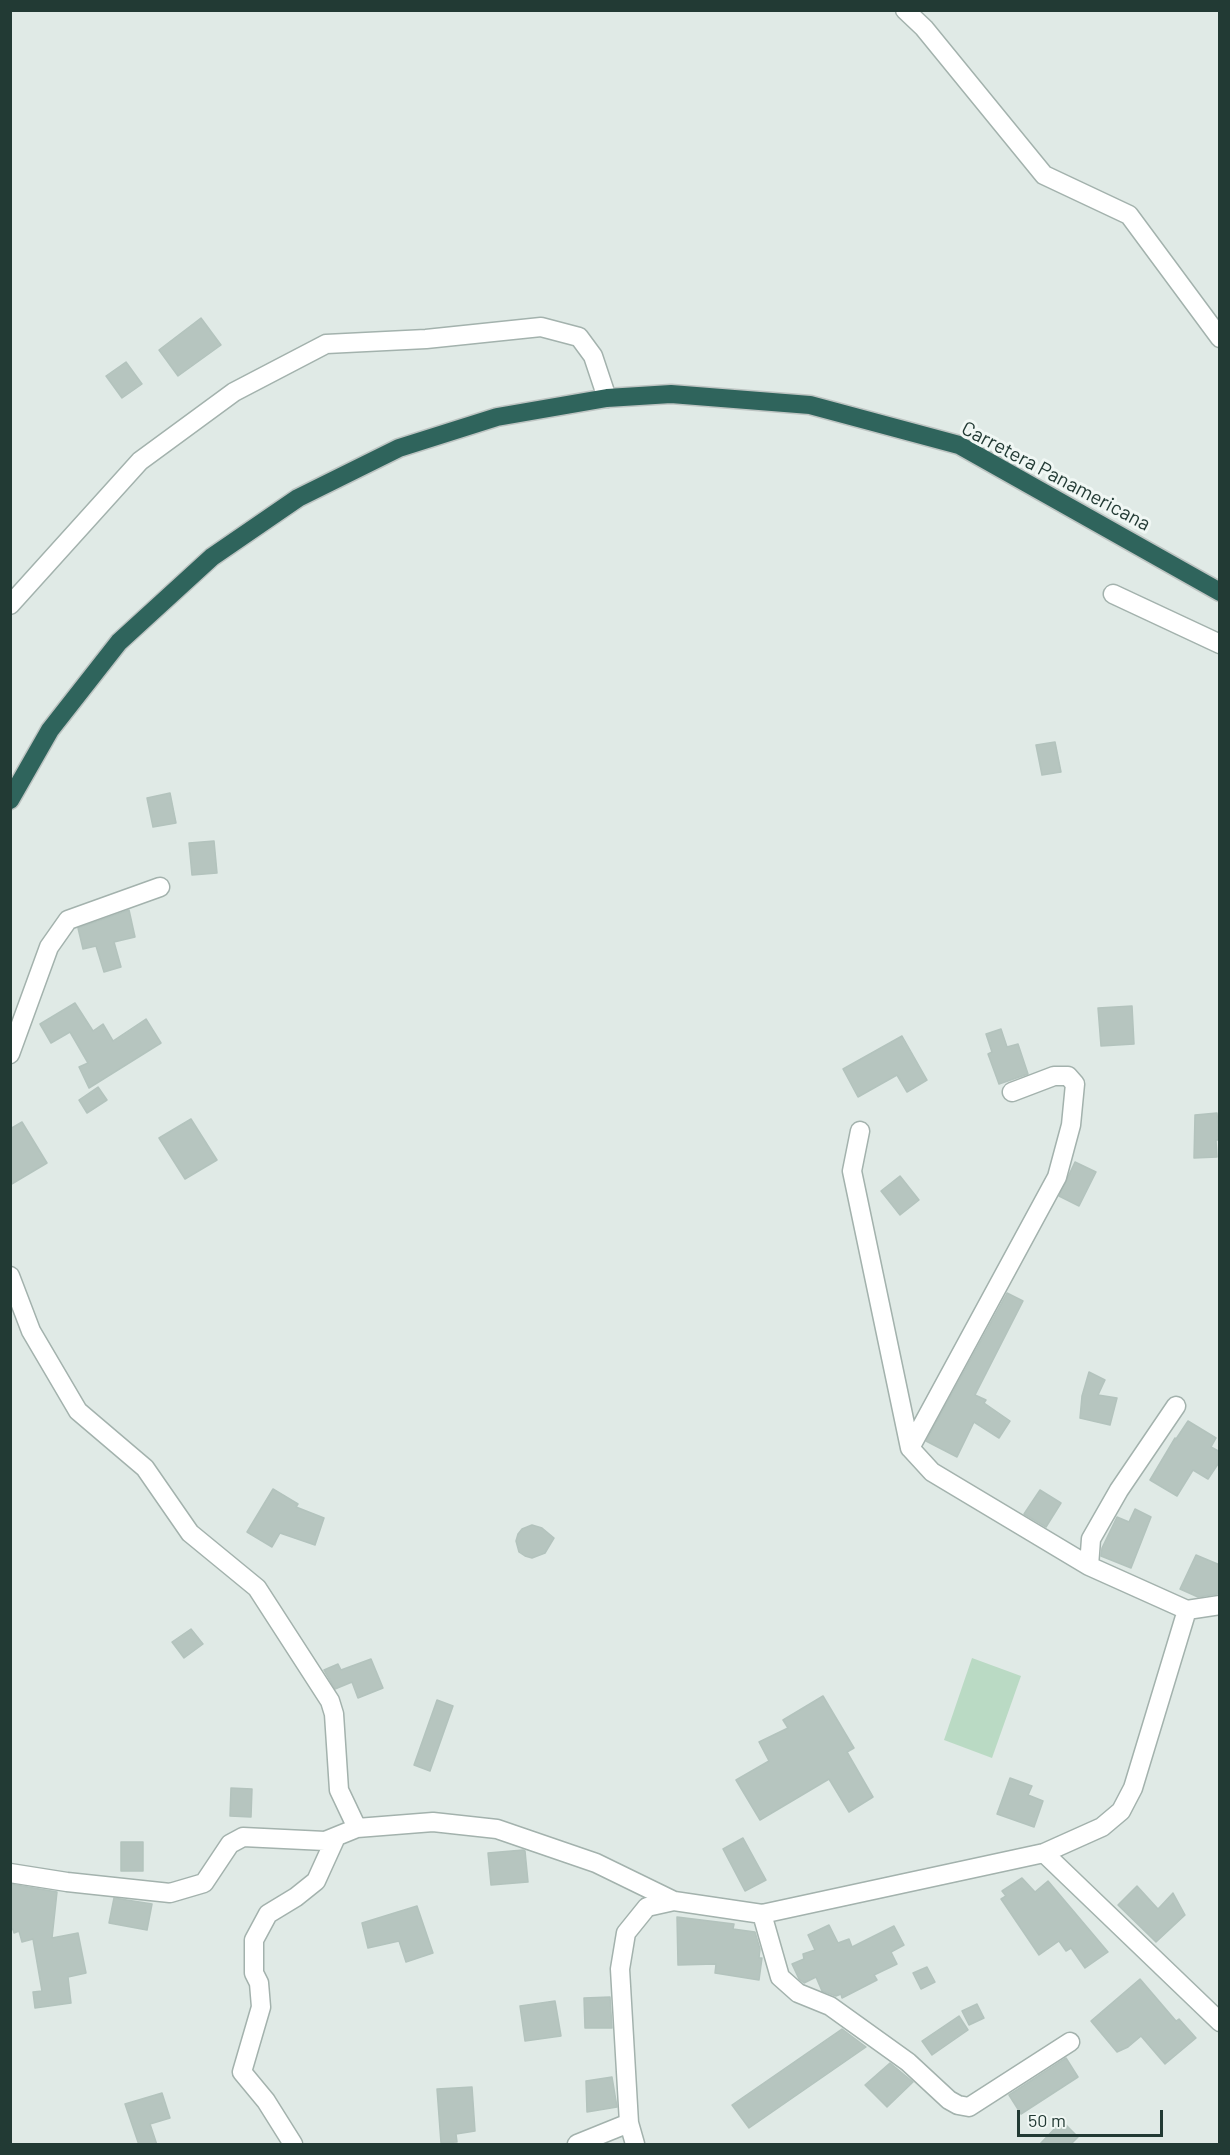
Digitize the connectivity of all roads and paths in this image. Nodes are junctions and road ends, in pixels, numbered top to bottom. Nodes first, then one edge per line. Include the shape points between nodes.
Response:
1 (905, 10) edge
2 (1220, 338) edge
3 (607, 398) junction
4 (1220, 592) edge
5 (1113, 594) dead end
6 (10, 605) edge
7 (1220, 644) edge
8 (10, 800) edge
9 (160, 887) dead end
10 (10, 1054) edge
11 (1012, 1092) dead end
12 (860, 1131) dead end
13 (10, 1276) edge
14 (1176, 1407) dead end
15 (910, 1448) junction
16 (1089, 1566) junction
17 (1220, 1605) edge
18 (1186, 1610) junction
19 (357, 1828) junction
20 (336, 1838) junction
21 (1044, 1852) junction
22 (10, 1874) edge
23 (674, 1901) junction
24 (762, 1914) junction
25 (1220, 2022) edge
26 (1070, 2042) dead end
27 (629, 2123) junction
28 (293, 2145) edge
29 (577, 2145) edge
30 (635, 2145) edge

1 - 2 street via 1044,175 1129,215
3 - 4 highway, Carretera Panamericana via 671,394 810,405 959,445
3 - 6 street via 593,356 579,337 541,327 326,344 234,392 140,461
3 - 8 highway, Carretera Panamericana via 497,417 399,448 298,498 212,557 119,642 50,730
5 - 7 street
9 - 10 street via 68,920 50,947
11 - 15 street via 1054,1076 1068,1077 1075,1084 1071,1125 1057,1177
12 - 15 street via 852,1171
13 - 19 street via 31,1331 78,1411 145,1468 190,1533 257,1588 330,1701 339,1790
14 - 16 street via 1091,1539
15 - 16 street via 932,1472
16 - 18 street
17 - 18 street
18 - 21 street via 1133,1788 1121,1811 1102,1827
19 - 20 street
19 - 23 street via 433,1822 496,1829 596,1863
20 - 22 street via 243,1838 230,1844 204,1883 170,1893
20 - 28 street via 316,1881 268,1914 254,1940 254,1973 261,2007 243,2072
21 - 24 street
21 - 25 street
23 - 24 street
23 - 27 street via 647,1907 626,1932 620,1969
24 - 26 street via 780,1977 798,1994 830,2006 908,2062 958,2105 969,2107
27 - 29 street
27 - 30 street

